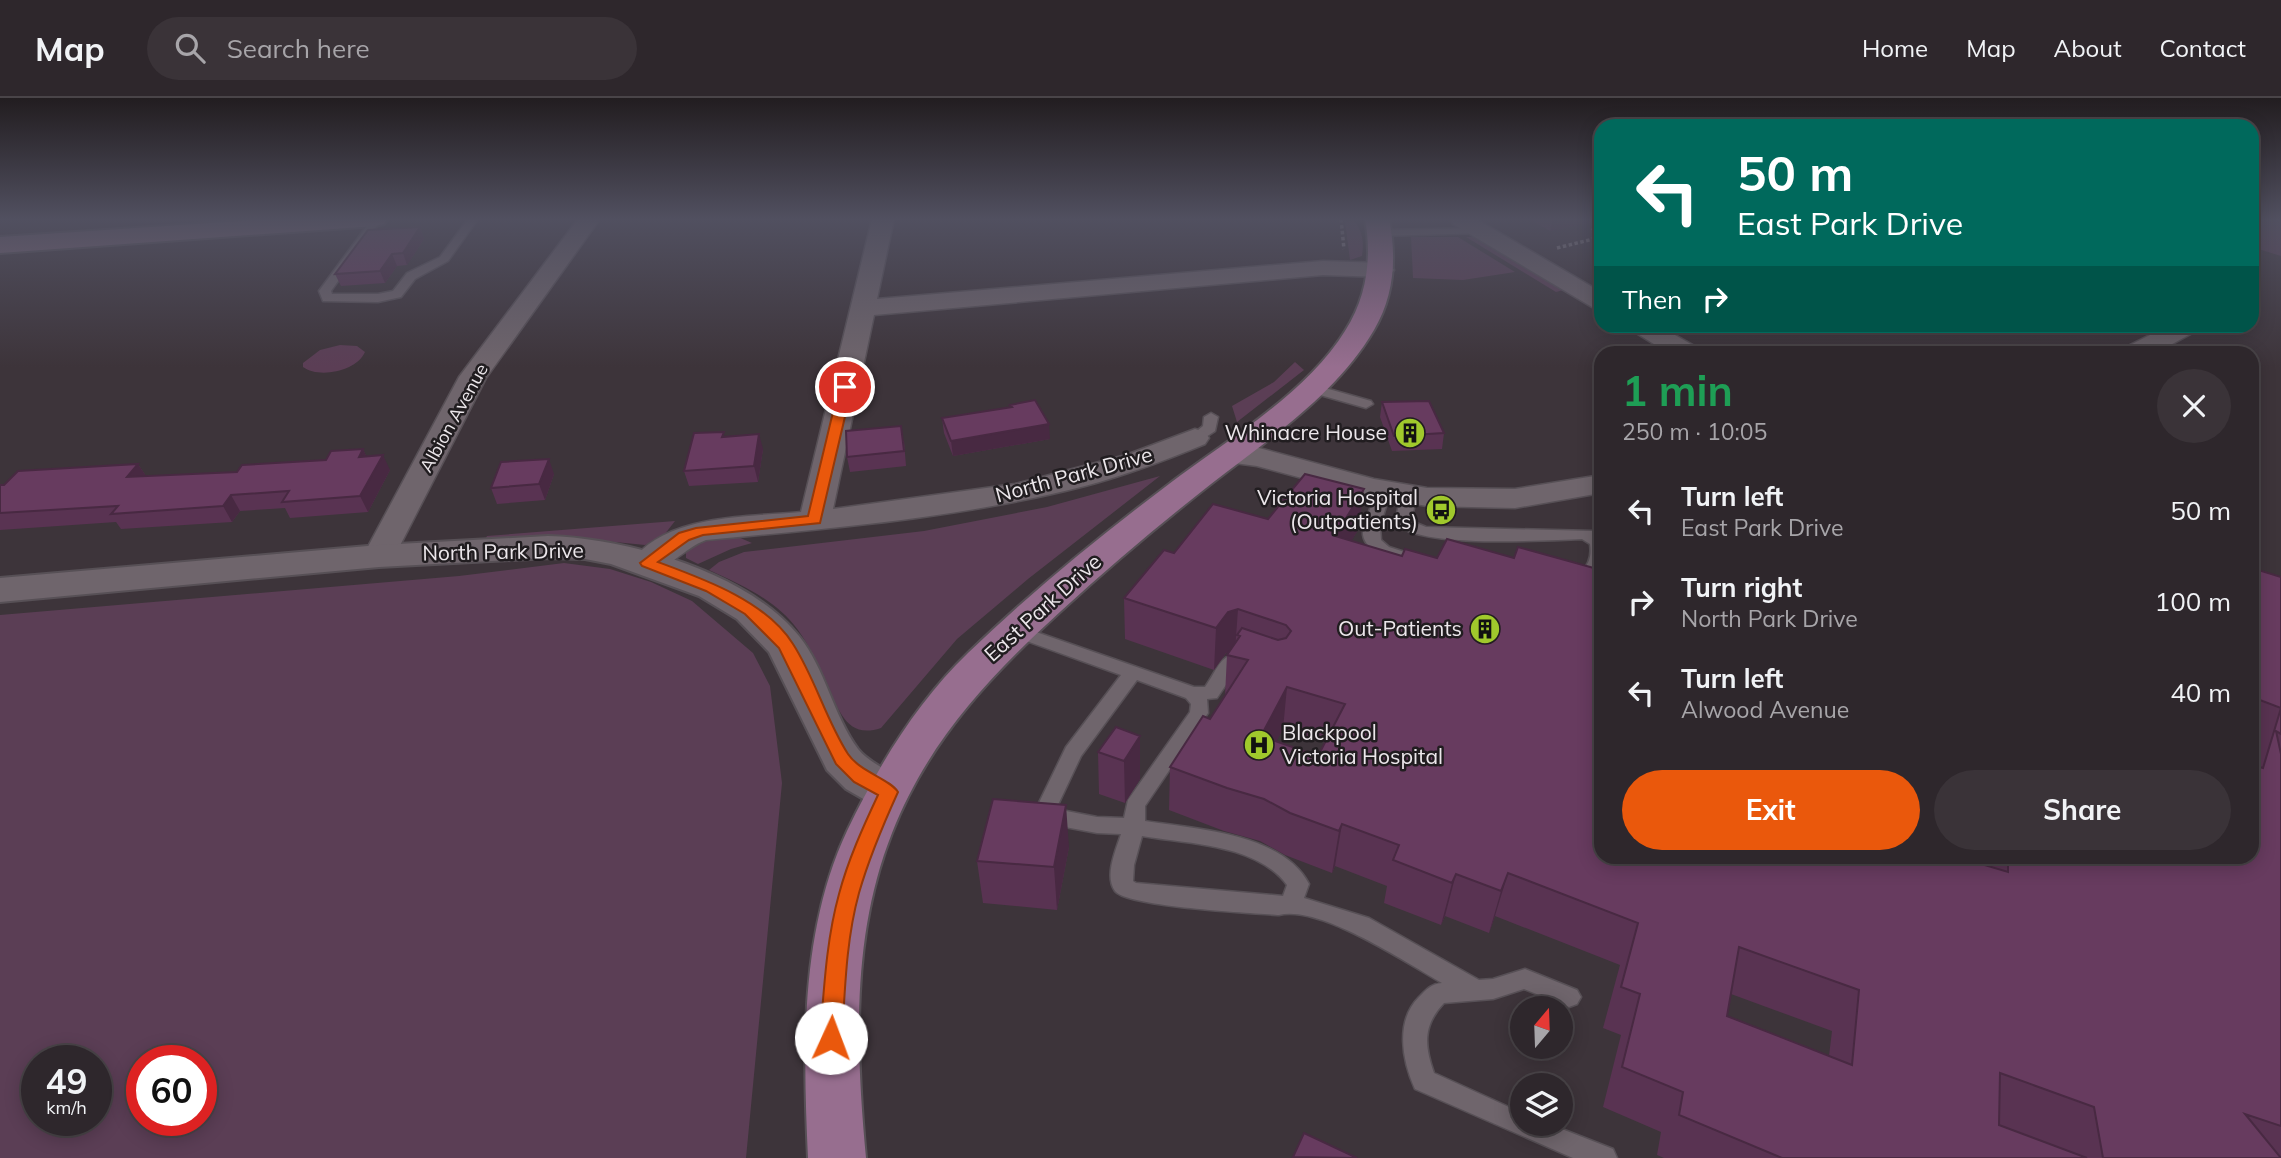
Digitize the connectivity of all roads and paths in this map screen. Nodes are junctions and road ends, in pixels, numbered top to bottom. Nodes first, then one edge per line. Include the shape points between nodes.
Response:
1 (341, 268) edge
2 (425, 268) edge
3 (553, 268) edge
4 (872, 268) edge
5 (1327, 268) edge
6 (1363, 268) edge
7 (1546, 268) edge
8 (1382, 270) joint
9 (1594, 296) edge
10 (864, 308) junction
11 (1654, 333) edge
12 (2173, 333) edge
13 (1676, 346) edge
14 (2148, 346) edge
15 (1311, 388) junction
16 (1366, 404) dead end
17 (1261, 429) junction
18 (1212, 437) junction
19 (1329, 475) junction
20 (1594, 486) edge
21 (1370, 487) junction
22 (1409, 495) junction
23 (815, 520) junction
24 (1594, 531) edge
25 (379, 556) junction
26 (1419, 562) edge
27 (647, 563) junction
28 (1594, 570) edge
29 (1568, 583) edge
30 (0, 590) edge
31 (1016, 631) junction
32 (1265, 669) edge
33 (1133, 672) junction
34 (1193, 693) junction
35 (888, 792) junction
36 (1134, 827) junction
37 (1291, 903) junction
38 (1474, 989) junction
39 (1567, 996) edge
40 (837, 1158) edge
41 (1604, 1158) edge

1 - 2 lane via 326,290 327,298 397,294 411,276
3 - 25 street, Albion Avenue via 474,377
4 - 10 street
5 - 10 street
6 - 8 street
7 - 9 street
8 - 15 main road, North Park Drive via 1374,302 1352,343
10 - 23 street
11 - 13 street
12 - 14 street
15 - 16 lane
15 - 17 main road, North Park Drive
17 - 18 main road, North Park Drive
17 - 19 street via 1299,460
18 - 19 street via 1252,455
18 - 23 street, North Park Drive via 1032,488 954,504
18 - 31 main road, East Park Drive via 1113,545
19 - 21 street
20 - 22 street via 1524,499
21 - 22 street
21 - 26 lane via 1380,505 1365,519 1372,551
22 - 24 lane via 1403,523 1423,532 1523,536
23 - 27 street, North Park Drive via 702,531 684,537
25 - 27 street, North Park Drive via 548,547 585,548
25 - 30 street, North Park Drive
27 - 35 street via 712,588 750,610 785,645 842,759 861,777
28 - 29 lane via 1583,581
31 - 33 lane
31 - 35 main road, East Park Drive via 952,696
32 - 34 lane via 1234,659 1210,693
33 - 34 lane
33 - 36 lane via 1073,752 1045,811 1058,819
34 - 36 lane via 1200,703 1199,713 1135,804
35 - 40 main road, East Park Drive via 849,894 838,948 831,1012
36 - 37 lane via 1220,841 1285,866 1298,884
36 - 37 lane via 1122,875 1128,889 1279,906
37 - 38 lane via 1361,925
38 - 39 lane via 1493,989 1525,979
38 - 41 lane via 1438,993 1418,1014 1415,1054 1424,1081

